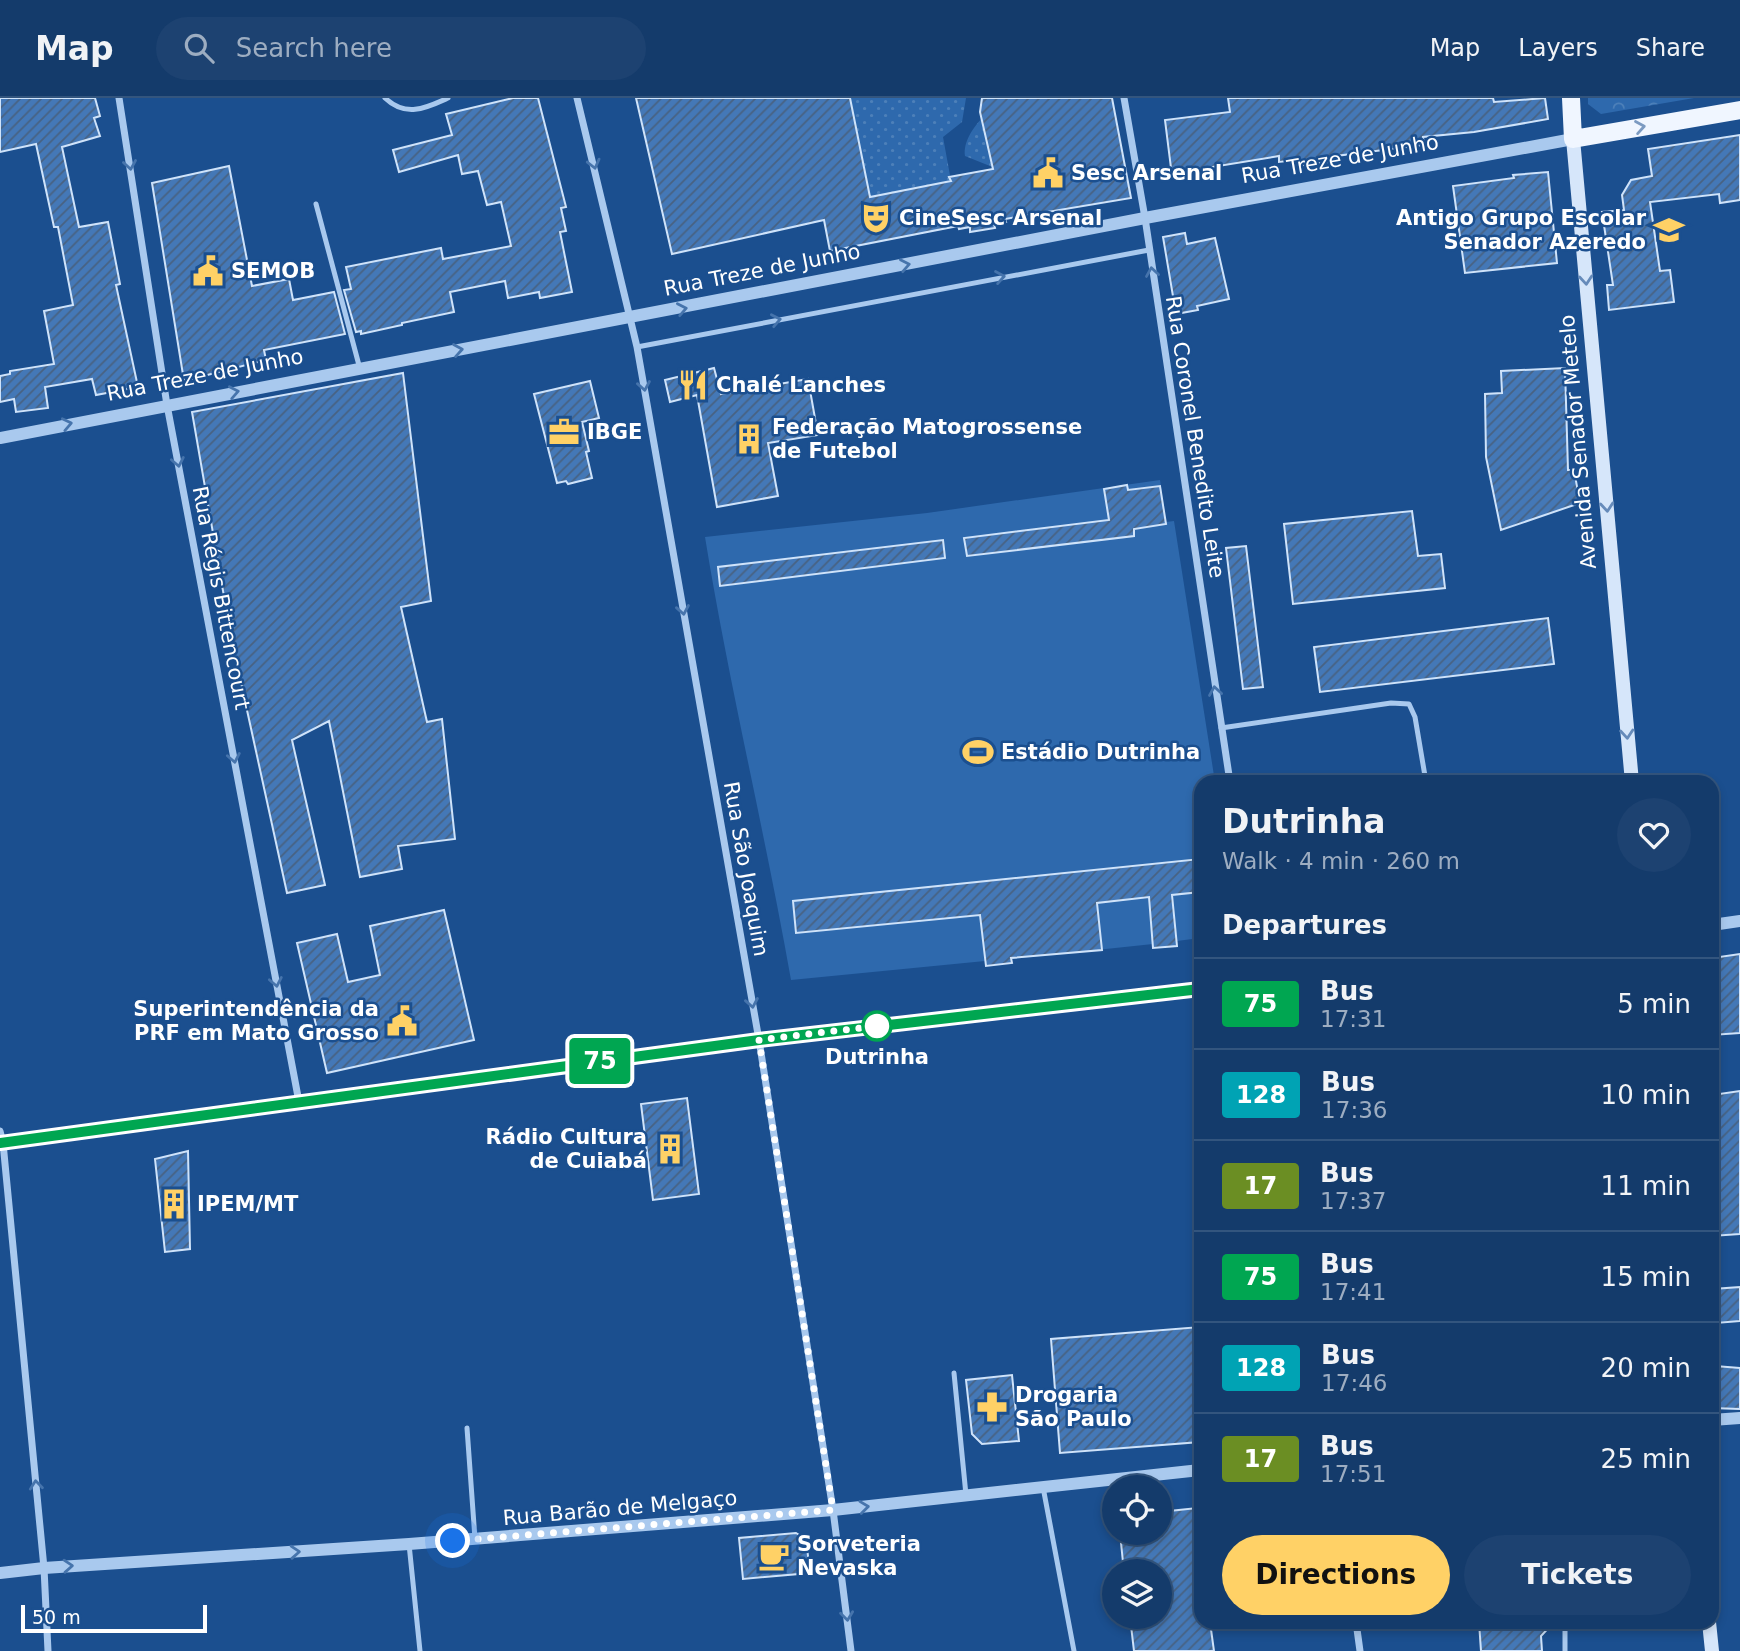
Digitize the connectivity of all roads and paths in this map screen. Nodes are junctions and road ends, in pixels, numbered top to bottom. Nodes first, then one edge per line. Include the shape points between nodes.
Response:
1 (119, 98) edge
2 (385, 98) edge
3 (448, 98) edge
4 (577, 98) edge
5 (1124, 98) edge
6 (1571, 98) edge
7 (1740, 110) edge
8 (1573, 139) junction
9 (316, 204) dead end
10 (1145, 218) junction
11 (1149, 250) junction
12 (632, 318) junction
13 (637, 347) junction
14 (360, 369) junction
15 (167, 405) junction
16 (0, 438) edge
17 (1221, 728) junction
18 (1229, 775) edge
19 (1425, 775) edge
20 (1631, 775) edge
21 (1740, 921) edge
22 (1719, 924) edge
23 (1194, 990) edge
24 (759, 1040) junction
25 (299, 1102) junction
26 (1, 1139) edge
27 (954, 1373) dead end
28 (1740, 1418) edge
29 (1719, 1420) edge
30 (467, 1428) dead end
31 (1194, 1471) edge
32 (1043, 1487) junction
33 (966, 1495) junction
34 (833, 1510) junction
35 (475, 1539) junction
36 (409, 1544) junction
37 (44, 1568) junction
38 (0, 1573) edge
39 (1357, 1629) edge
40 (1565, 1629) edge
41 (1710, 1629) edge
42 (48, 1651) edge
43 (420, 1651) edge
44 (851, 1651) edge
45 (1074, 1651) edge
46 (1360, 1651) edge
47 (1566, 1651) edge
48 (1712, 1651) edge

1 -> 15 street, Rua Régis Bittencourt
2 - 3 lane via 410,110
4 -> 12 street, Rua São Joaquim
5 - 10 street, Rua Coronel Benedito Leite
6 - 8 main road, Avenida Senador Metelo
8 -> 7 main road, Rua Treze de Junho
8 - 10 street, Rua Treze de Junho
8 -> 20 main road, Avenida Senador Metelo
9 - 14 lane
10 - 11 street, Rua Coronel Benedito Leite
12 -> 10 street, Rua Treze de Junho
13 -> 11 lane
17 -> 11 street, Rua Coronel Benedito Leite
12 - 13 street, Rua São Joaquim
14 -> 12 street, Rua Treze de Junho
13 -> 24 street, Rua São Joaquim
15 -> 14 street, Rua Treze de Junho
16 -> 15 street, Rua Treze de Junho
15 -> 25 street, Rua Régis Bittencourt
17 - 18 street, Rua Coronel Benedito Leite
17 - 19 lane via 1409,704
21 - 22 street
23 - 24 street
24 - 25 street
24 - 34 street, Rua São Joaquim
25 - 26 street
37 -> 26 street
27 - 33 lane
28 - 29 street
30 - 35 lane
31 - 32 street, Rua Barão de Melgaço
32 - 33 street, Rua Barão de Melgaço
32 - 45 lane
34 -> 33 street, Rua Barão de Melgaço
34 - 35 street, Rua Barão de Melgaço
34 -> 44 street, Rua São Joaquim
35 - 36 street, Rua Barão de Melgaço
37 -> 36 street, Rua Barão de Melgaço
36 - 43 lane
37 - 38 street, Rua Barão de Melgaço
37 - 42 street
39 - 46 street
40 - 47 lane
41 - 48 main road

